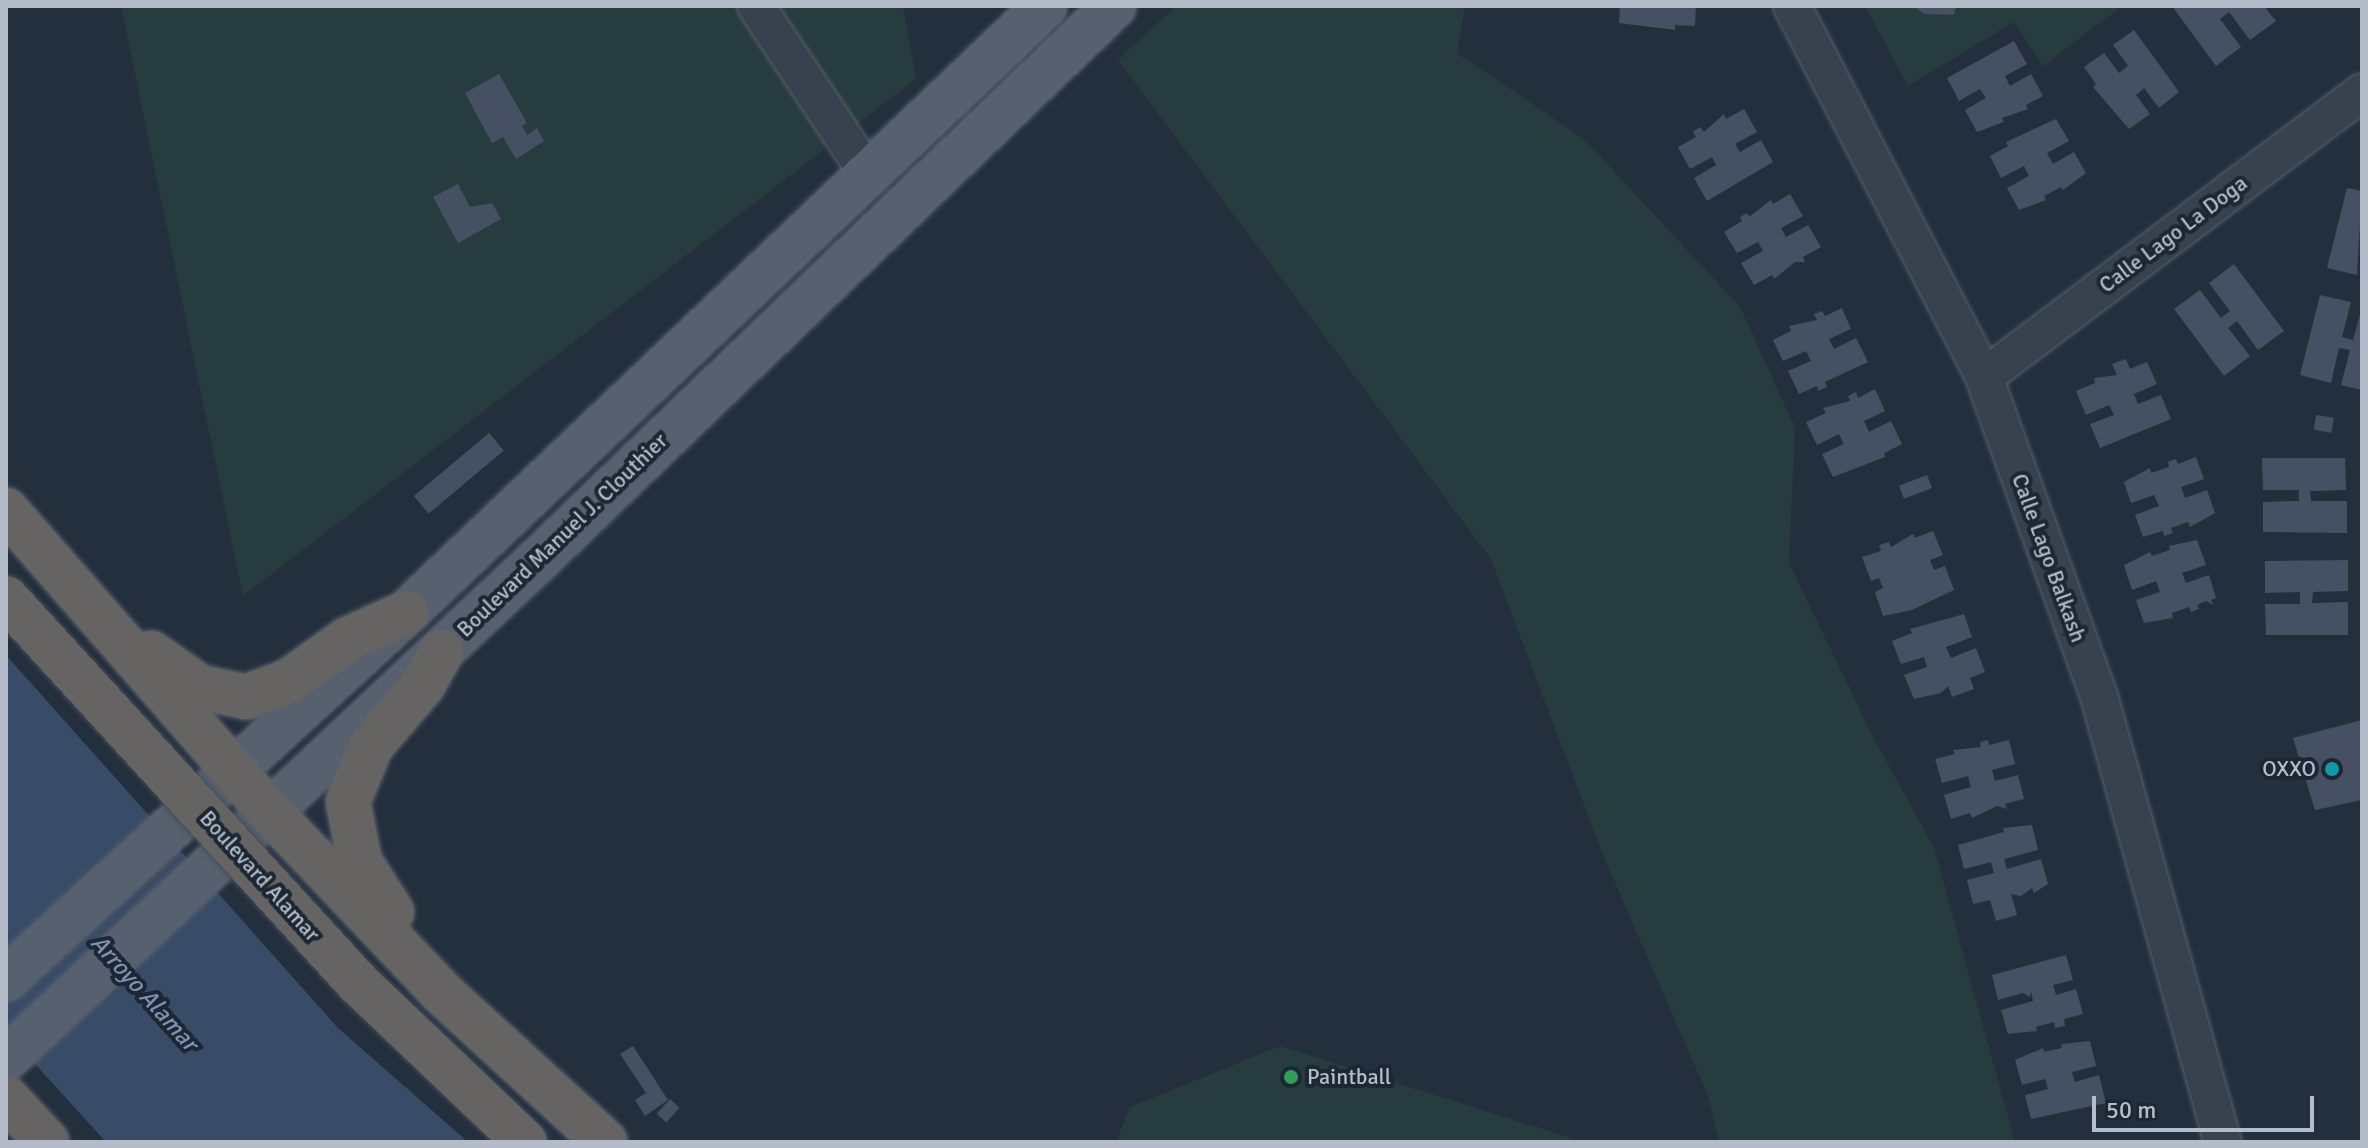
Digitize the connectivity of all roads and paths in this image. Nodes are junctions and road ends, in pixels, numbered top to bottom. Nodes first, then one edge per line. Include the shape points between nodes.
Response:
1 (756, 6) edge
2 (1045, 6) edge
3 (1114, 6) edge
4 (1792, 6) edge
5 (2362, 92) edge
6 (866, 171) junction
7 (1984, 377) junction
8 (6, 510) edge
9 (6, 598) edge
10 (406, 613) junction
11 (117, 640) junction
12 (441, 652) junction
13 (233, 771) junction
14 (267, 809) junction
15 (6, 979) edge
16 (441, 992) junction
17 (8, 1057) edge
18 (6, 1098) edge
19 (47, 1142) edge
20 (525, 1142) edge
21 (605, 1142) edge
22 (2223, 1142) edge

1 - 6 street
2 - 6 main road
3 - 12 main road, Boulevard Manuel J. Clouthier
4 - 7 street, Calle Lago Balkash
5 - 7 street, Calle Lago La Doga
6 - 10 main road
7 - 22 street, Calle Lago Balkash via 2099,696
8 - 11 highway
9 - 20 highway, Boulevard Alamar, bridge via 357,982
10 - 11 highway via 348,639 289,681 246,697 200,687 146,649
10 - 13 main road
11 - 13 highway
12 - 14 main road, Boulevard Manuel J. Clouthier
12 - 16 highway via 423,685 371,746 348,802 360,862 431,966
13 - 14 highway
13 - 15 main road
14 - 16 highway
14 - 17 main road, Boulevard Manuel J. Clouthier
16 - 21 highway
18 - 19 highway

